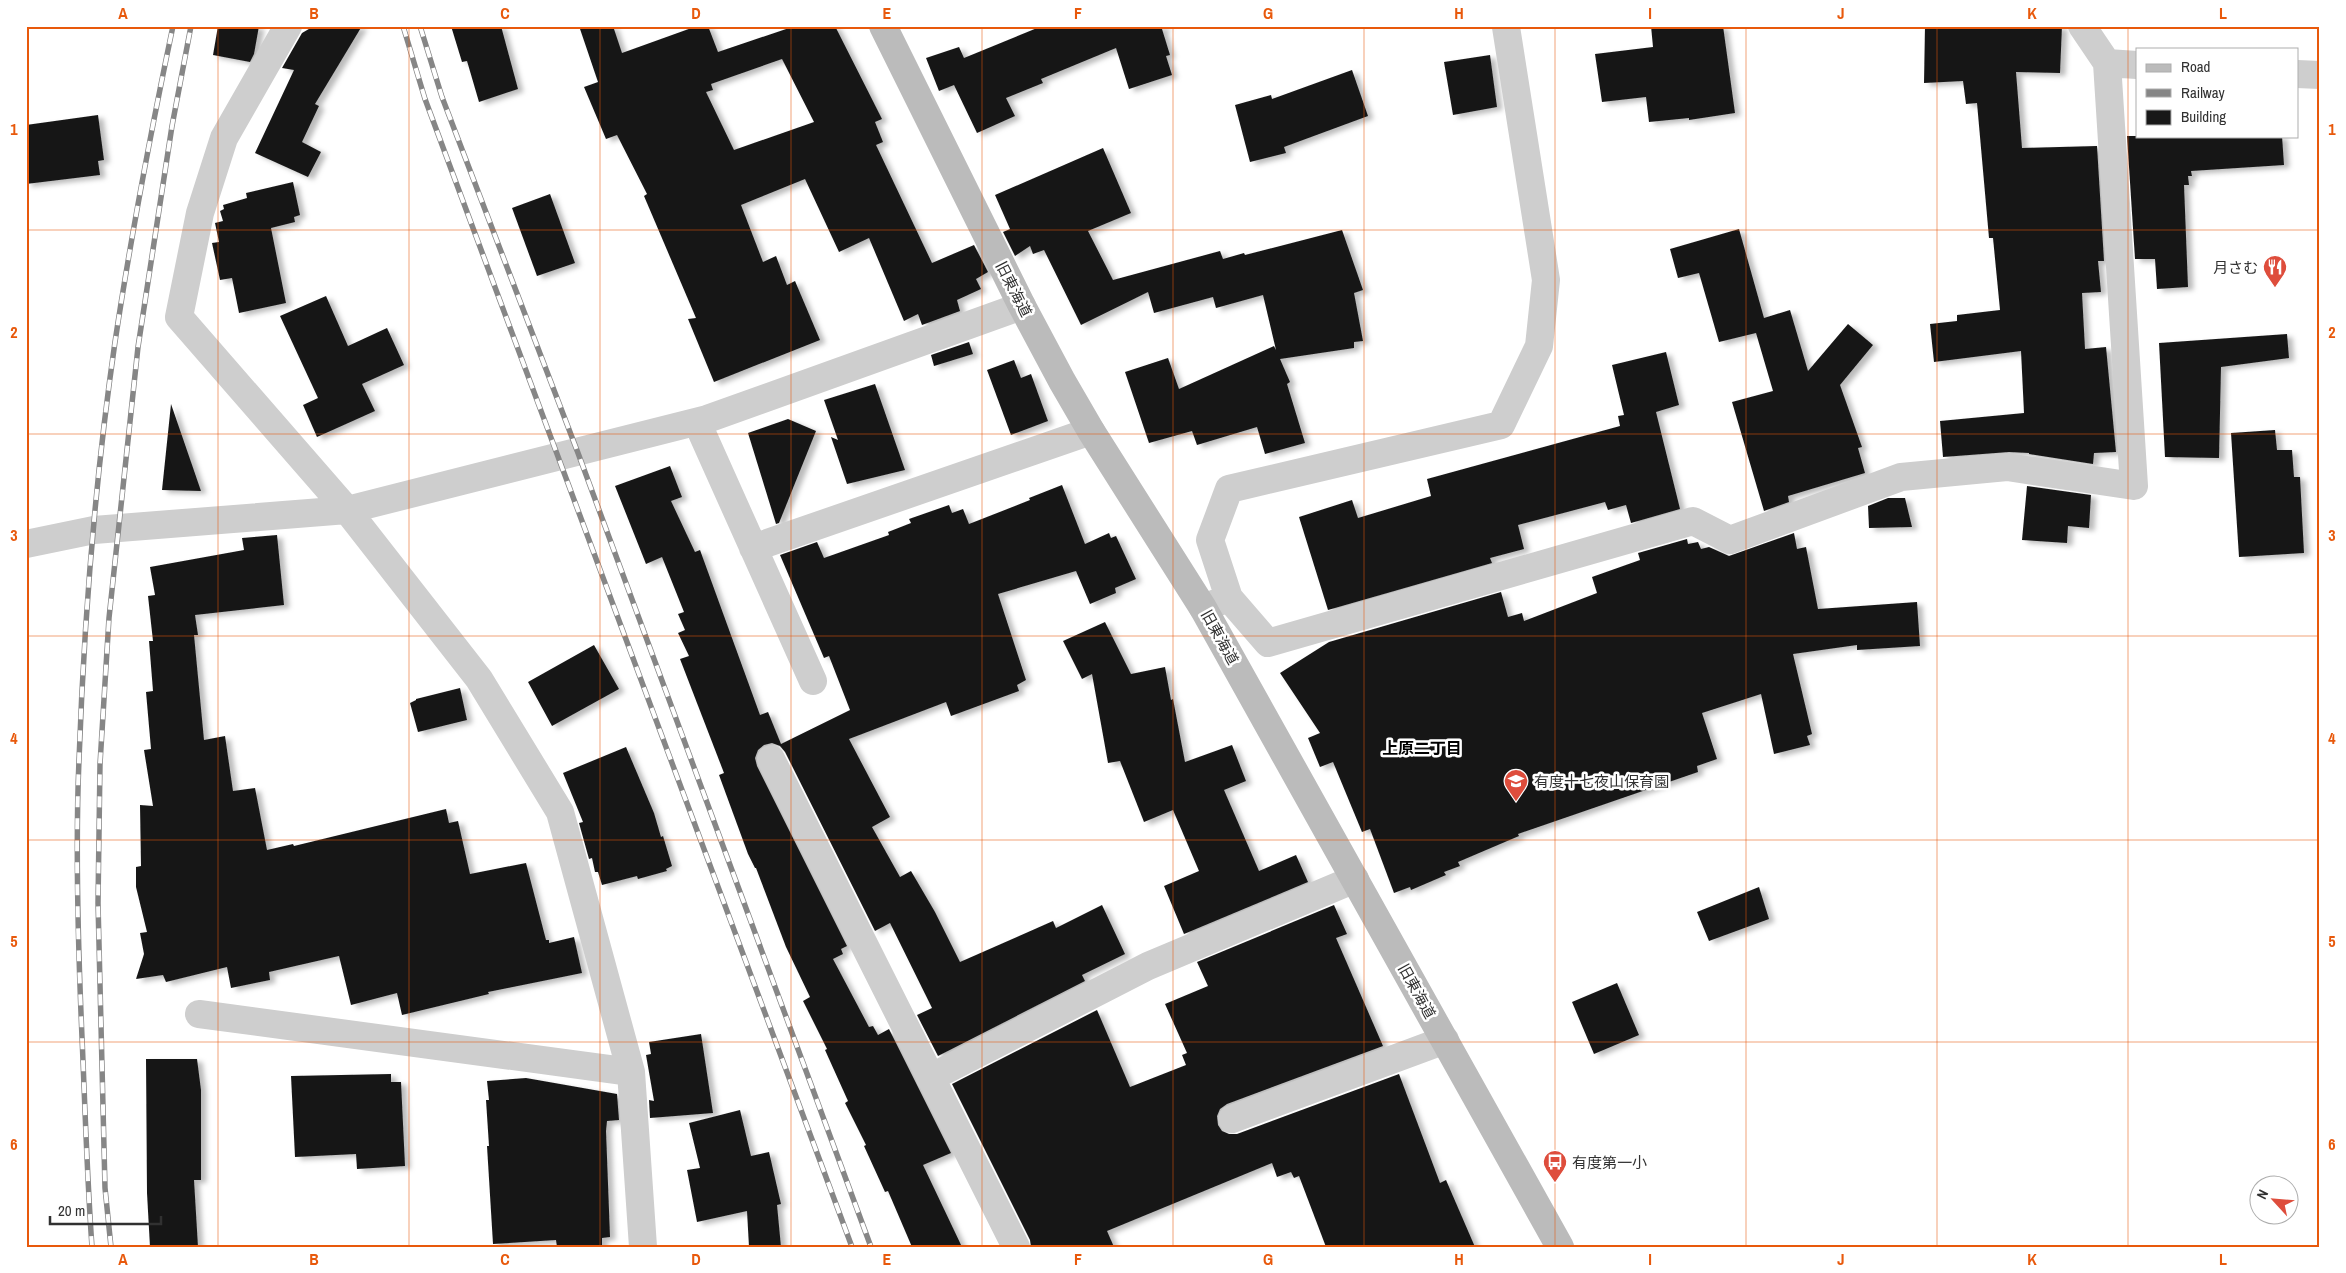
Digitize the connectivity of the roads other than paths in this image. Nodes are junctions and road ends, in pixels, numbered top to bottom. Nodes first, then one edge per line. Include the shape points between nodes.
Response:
1 (288, 26) edge
2 (883, 26) edge
3 (1508, 26) edge
4 (2082, 26) edge
5 (2107, 63) junction
6 (2136, 65) edge
7 (2298, 74) edge
8 (2320, 75) edge
9 (1022, 306) junction
10 (697, 422) junction
11 (1091, 431) junction
12 (347, 510) junction
13 (26, 544) edge
14 (753, 548) junction
15 (1229, 598) junction
16 (1204, 608) junction
17 (813, 681) dead end
18 (771, 759) dead end
19 (1355, 880) junction
20 (199, 1014) dead end
21 (1445, 1040) junction
22 (631, 1072) junction
23 (930, 1078) junction
24 (1232, 1119) dead end
25 (643, 1247) edge
26 (1016, 1247) edge
27 (1560, 1247) edge

1 - 12 street via 224,138 200,213 179,317
2 - 9 street, 旧東海道
3 - 15 street via 1546,280 1539,346 1501,426 1229,489 1210,540
4 - 5 street
5 - 6 street
5 - 15 street via 2134,486 2007,467 1901,477 1730,540 1693,521 1268,643
7 - 8 street
9 - 10 street
9 - 11 street, 旧東海道
10 - 12 street
10 - 14 street
11 - 14 street
11 - 16 street, 旧東海道
12 - 13 street via 94,530
12 - 22 street via 479,679 560,812
14 - 17 street
15 - 16 street
16 - 19 street, 旧東海道
18 - 23 street
19 - 21 street, 旧東海道
19 - 23 street via 1148,966
20 - 22 street
21 - 24 street
21 - 27 street, 旧東海道
22 - 25 street
23 - 26 street

